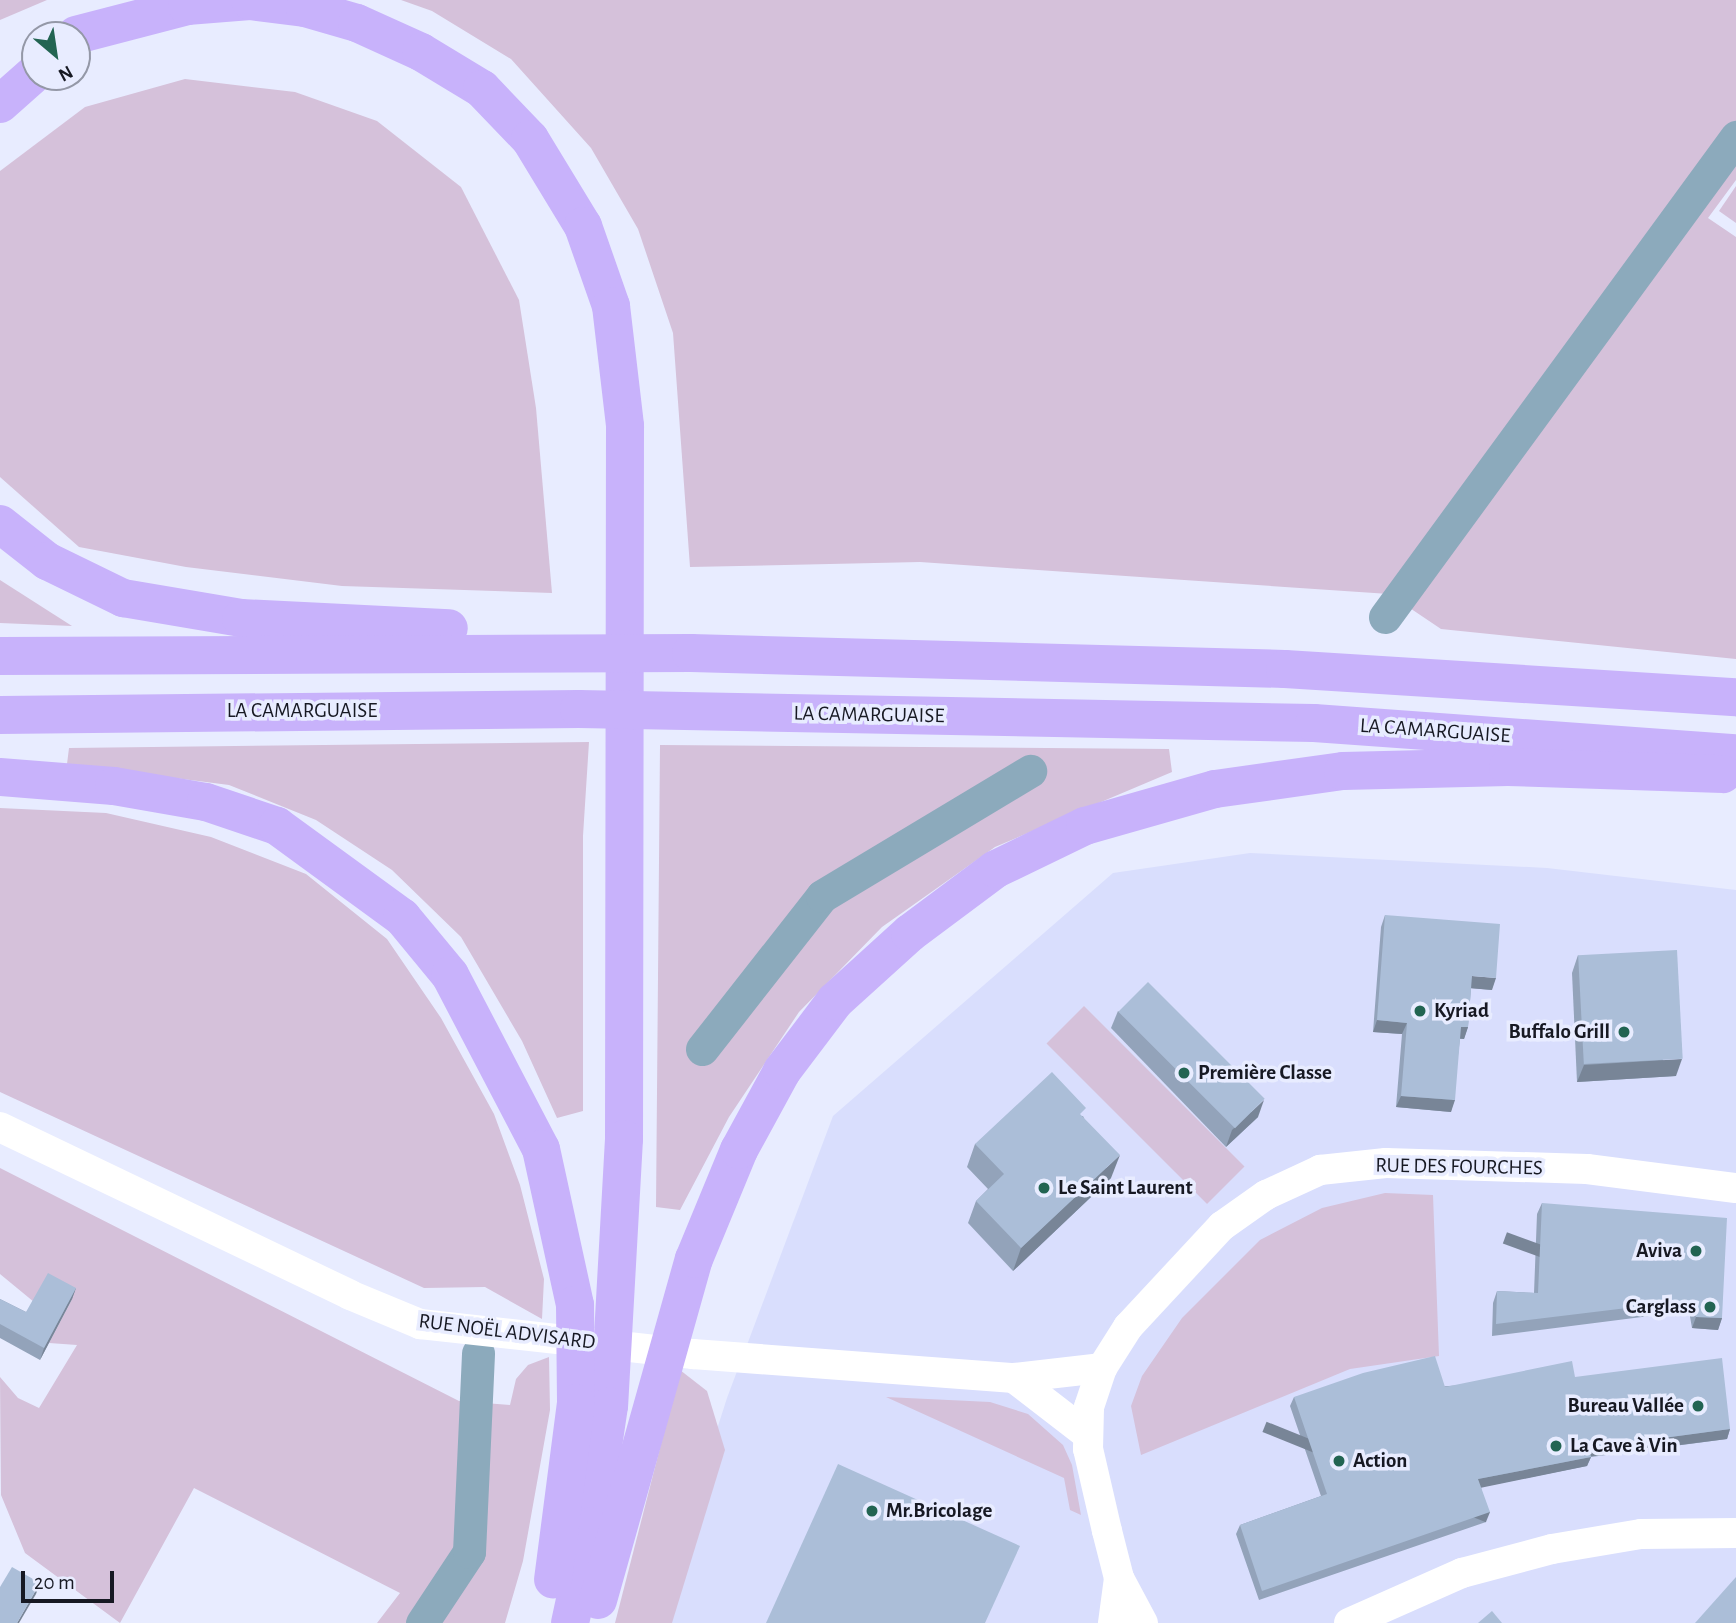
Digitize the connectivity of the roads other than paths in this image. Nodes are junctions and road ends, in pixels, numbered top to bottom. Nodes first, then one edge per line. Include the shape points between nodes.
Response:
1 (117, 21) junction
2 (91, 30) edge
3 (91, 36) edge
4 (21, 60) edge
5 (0, 73) edge
6 (21, 85) edge
7 (0, 104) edge
8 (0, 524) edge
9 (691, 653) junction
10 (0, 656) edge
11 (1736, 696) edge
12 (0, 715) edge
13 (1736, 753) edge
14 (1736, 775) edge
15 (0, 777) edge
16 (0, 1127) edge
17 (1736, 1188) edge
18 (1102, 1368) junction
19 (1014, 1378) junction
20 (592, 1404) junction
21 (1088, 1435) junction
22 (1736, 1534) edge
23 (1119, 1578) junction
24 (546, 1623) edge
25 (569, 1623) edge
26 (591, 1623) edge
27 (1112, 1623) edge
28 (1143, 1623) edge
29 (1349, 1623) edge

1 - 2 highway
1 - 3 highway
1 - 20 highway via 187,6 250,1 305,8 400,42 482,89 530,139 583,226 611,306 625,426 624,1139 616,1305
4 - 5 highway
6 - 7 highway
8 - 9 highway via 47,561 123,598 241,618 536,633
9 - 10 highway
9 - 11 highway via 1285,669
12 - 13 highway, LA CAMARGUAISE via 579,709 1314,723
14 - 26 highway via 1508,767 1343,771 1215,789 1085,826 996,869 910,933 835,1002 782,1072 740,1150 677,1312
15 - 20 highway via 114,786 192,800 277,826 402,916 450,975 526,1114 555,1199
16 - 19 street, RUE NOËL ADVISARD via 420,1324 705,1355
17 - 18 street, RUE DES FOURCHES via 1587,1169 1386,1163 1320,1170 1266,1195 1201,1245 1128,1327
18 - 19 street, RUE NOËL ADVISARD
18 - 21 street, RUE DES FOURCHES via 1089,1407
19 - 21 street
20 - 24 highway
20 - 25 highway via 591,1526
21 - 23 street, RUE DES FOURCHES
22 - 29 street via 1641,1534 1552,1549 1462,1573
23 - 27 street, RUE DES FOURCHES
23 - 28 street, RUE DES FOURCHES

